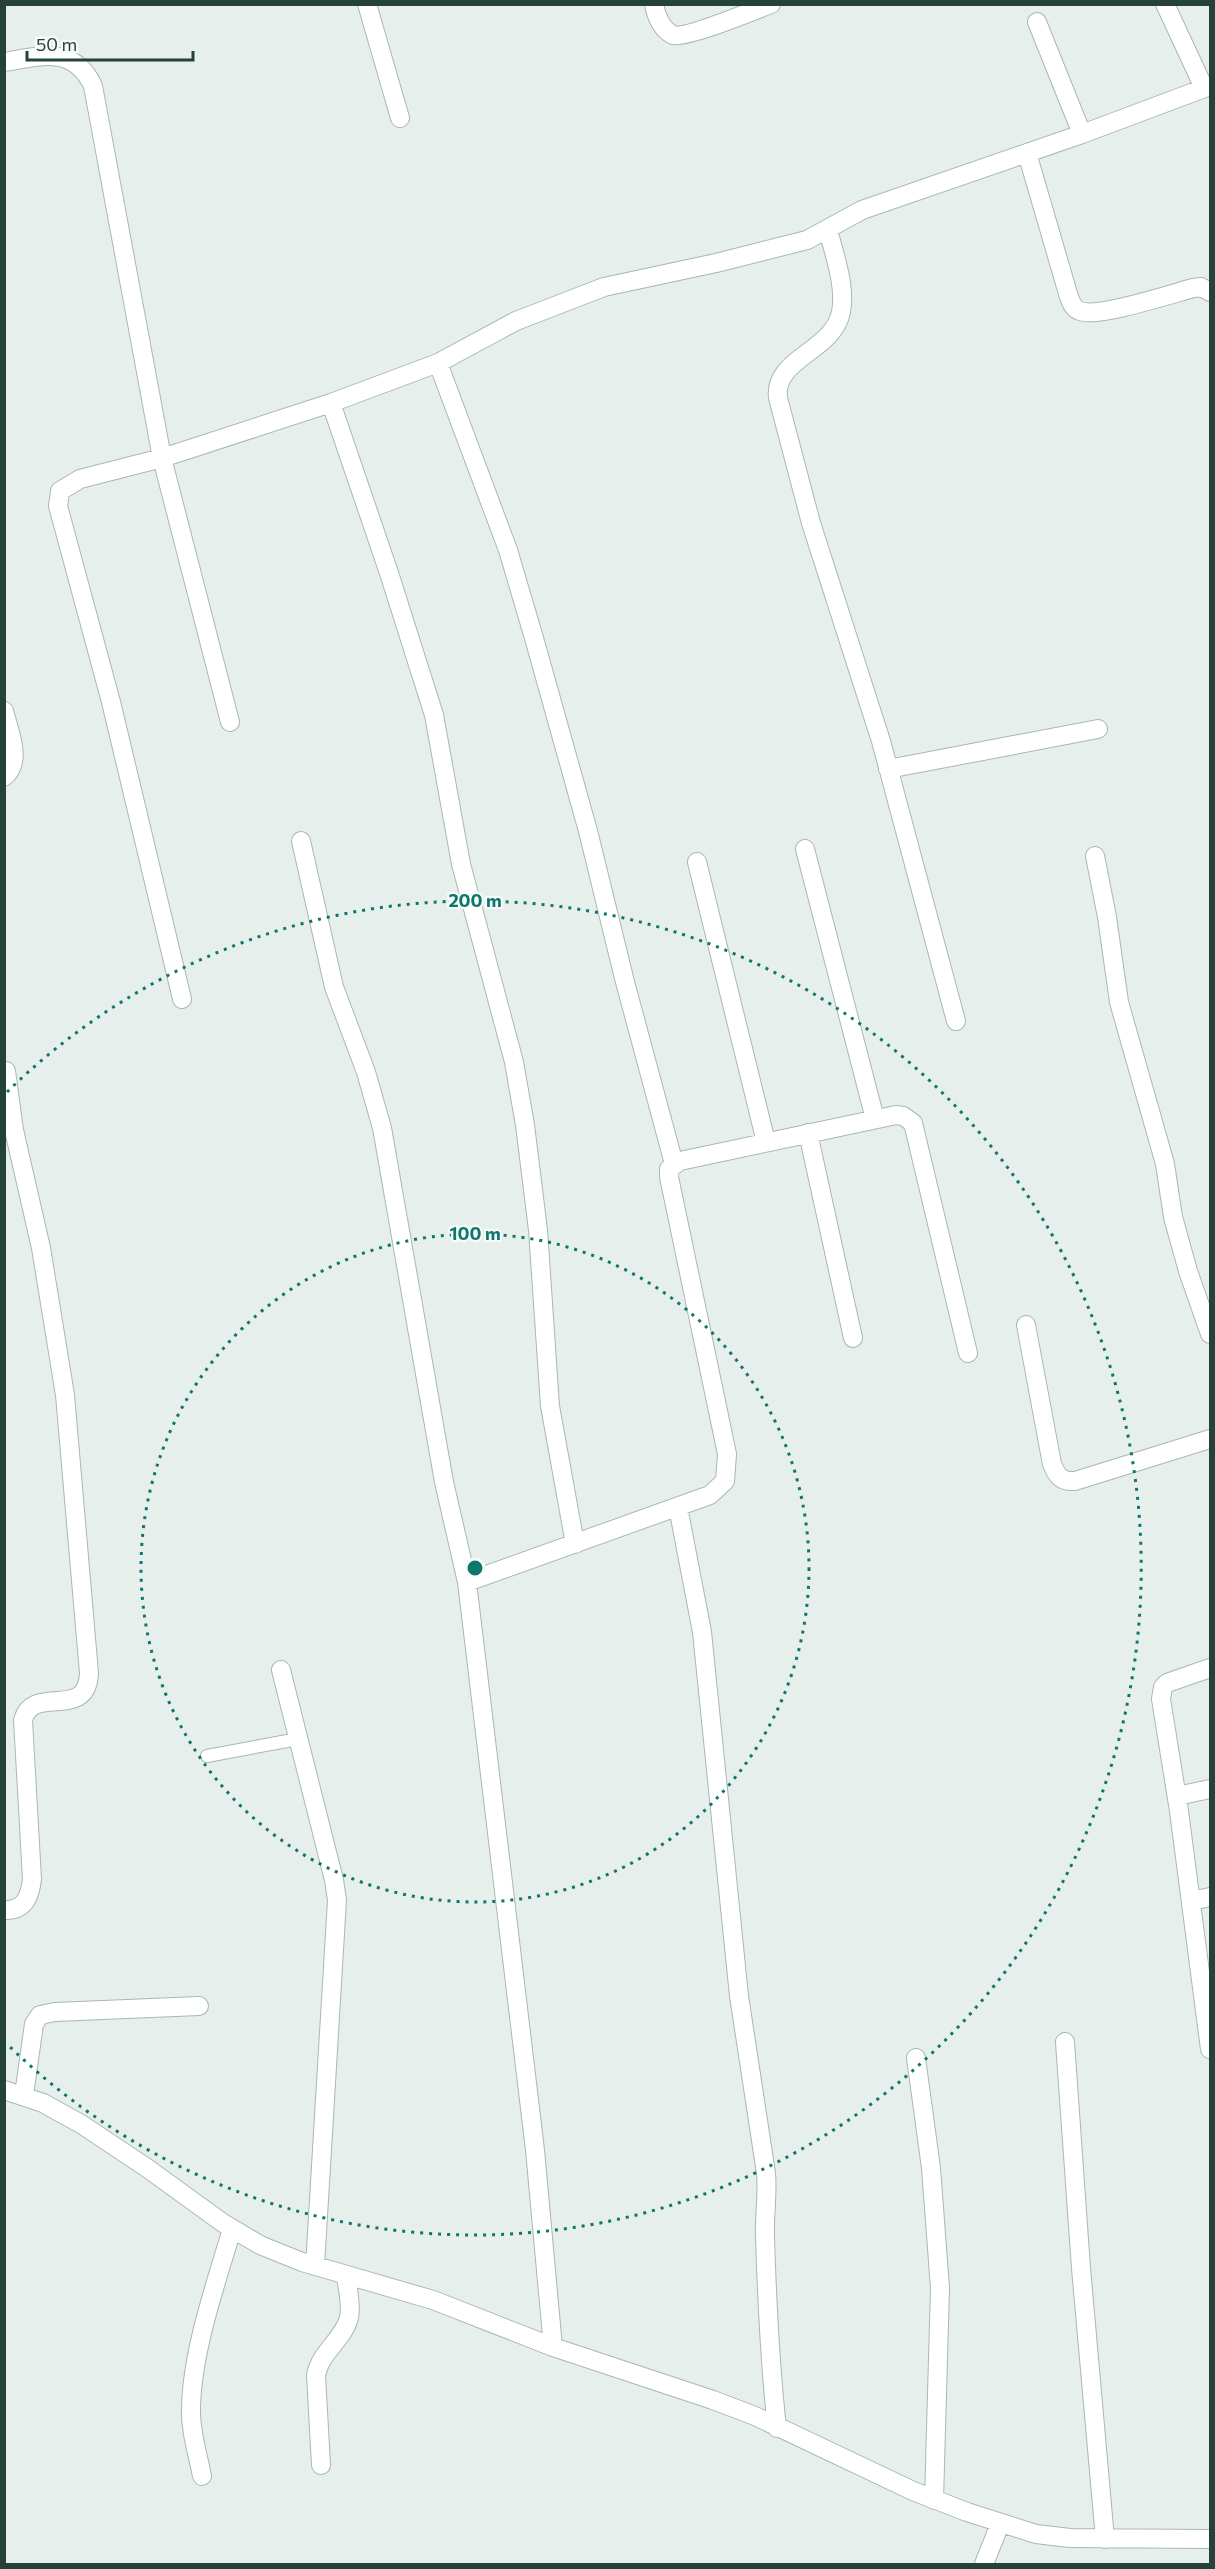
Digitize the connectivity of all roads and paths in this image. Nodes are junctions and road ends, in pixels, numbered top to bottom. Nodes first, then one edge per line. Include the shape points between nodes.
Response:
1 (367, 4) edge
2 (654, 4) edge
3 (771, 4) edge
4 (1165, 4) edge
5 (1037, 22) dead end
6 (4, 62) edge
7 (1207, 87) edge
8 (400, 118) dead end
9 (1082, 134) junction
10 (1027, 153) junction
11 (828, 229) junction
12 (1210, 292) edge
13 (438, 363) junction
14 (331, 404) junction
15 (162, 458) junction
16 (4, 711) edge
17 (230, 722) dead end
18 (1098, 729) dead end
19 (888, 769) junction
20 (4, 777) edge
21 (301, 841) dead end
22 (805, 849) dead end
23 (1095, 856) dead end
24 (697, 862) dead end
25 (182, 999) dead end
26 (956, 1021) dead end
27 (6, 1071) edge
28 (875, 1119) junction
29 (808, 1133) junction
30 (766, 1142) junction
31 (674, 1164) junction
32 (1026, 1325) dead end
33 (1210, 1334) edge
34 (853, 1338) dead end
35 (968, 1353) dead end
36 (1210, 1439) edge
37 (678, 1507) junction
38 (575, 1544) junction
39 (467, 1582) junction
40 (1210, 1668) edge
41 (281, 1670) dead end
42 (298, 1739) junction
43 (207, 1756) dead end
44 (1210, 1789) edge
45 (1177, 1796) junction
46 (1210, 1897) edge
47 (1191, 1901) junction
48 (4, 1910) edge
49 (199, 2006) dead end
50 (1065, 2042) dead end
51 (1210, 2049) edge
52 (916, 2058) dead end
53 (4, 2090) edge
54 (24, 2095) junction
55 (232, 2229) junction
56 (315, 2266) junction
57 (346, 2275) junction
58 (553, 2347) junction
59 (777, 2428) junction
60 (321, 2465) dead end
61 (202, 2476) dead end
62 (934, 2500) junction
63 (1000, 2524) junction
64 (1105, 2539) junction
65 (1210, 2539) edge
66 (984, 2565) edge

1 - 8 street
2 - 3 street via 666,30 681,36
4 - 7 street
5 - 9 street
6 - 15 street via 58,56 79,63 93,86
7 - 9 street
9 - 10 street
10 - 11 street via 862,210
10 - 12 street via 1069,297 1076,309 1101,311 1201,287
11 - 13 street via 807,240 604,287 516,321
11 - 19 street via 840,282 841,313 829,336 780,378 778,398
13 - 14 street
13 - 31 street via 508,550 534,638
14 - 15 street
14 - 38 street via 434,716 461,864 514,1062 538,1230 550,1406
15 - 17 street
15 - 25 street via 69,484 60,491 58,506 111,702
16 - 20 street via 14,753 13,765
18 - 19 street
19 - 26 street
21 - 39 street via 334,987 382,1128 444,1482
22 - 28 street
23 - 33 street via 1119,1002 1164,1164 1173,1217
24 - 30 street
27 - 48 street via 65,1395 89,1673 88,1684 79,1696 36,1703 25,1713 32,1879 24,1904
28 - 29 street
28 - 35 street via 903,1116 913,1123
29 - 30 street
29 - 34 street
30 - 31 street
31 - 37 street via 669,1177 727,1471 719,1489
32 - 36 street via 1052,1464 1059,1478 1075,1481
37 - 38 street
37 - 59 street via 702,1632 739,1996 768,2190 764,2228
38 - 39 street
39 - 58 street via 535,2150
40 - 45 street via 1172,1680 1163,1687 1161,1699
41 - 42 street
42 - 43 lane
42 - 56 street via 337,1900
44 - 45 street
45 - 47 street
46 - 47 street
47 - 51 street
49 - 54 street via 40,2015 34,2024
50 - 64 street
52 - 62 street via 936,2218 940,2288
53 - 54 street
54 - 55 street via 81,2124
55 - 56 street via 260,2245
55 - 61 street via 210,2305 193,2386 191,2409
56 - 57 street
57 - 58 street via 433,2300
57 - 60 street via 348,2319 318,2364 316,2375
58 - 59 street via 713,2400
59 - 62 street
62 - 63 street
63 - 64 street via 1036,2534
63 - 66 street
64 - 65 street

